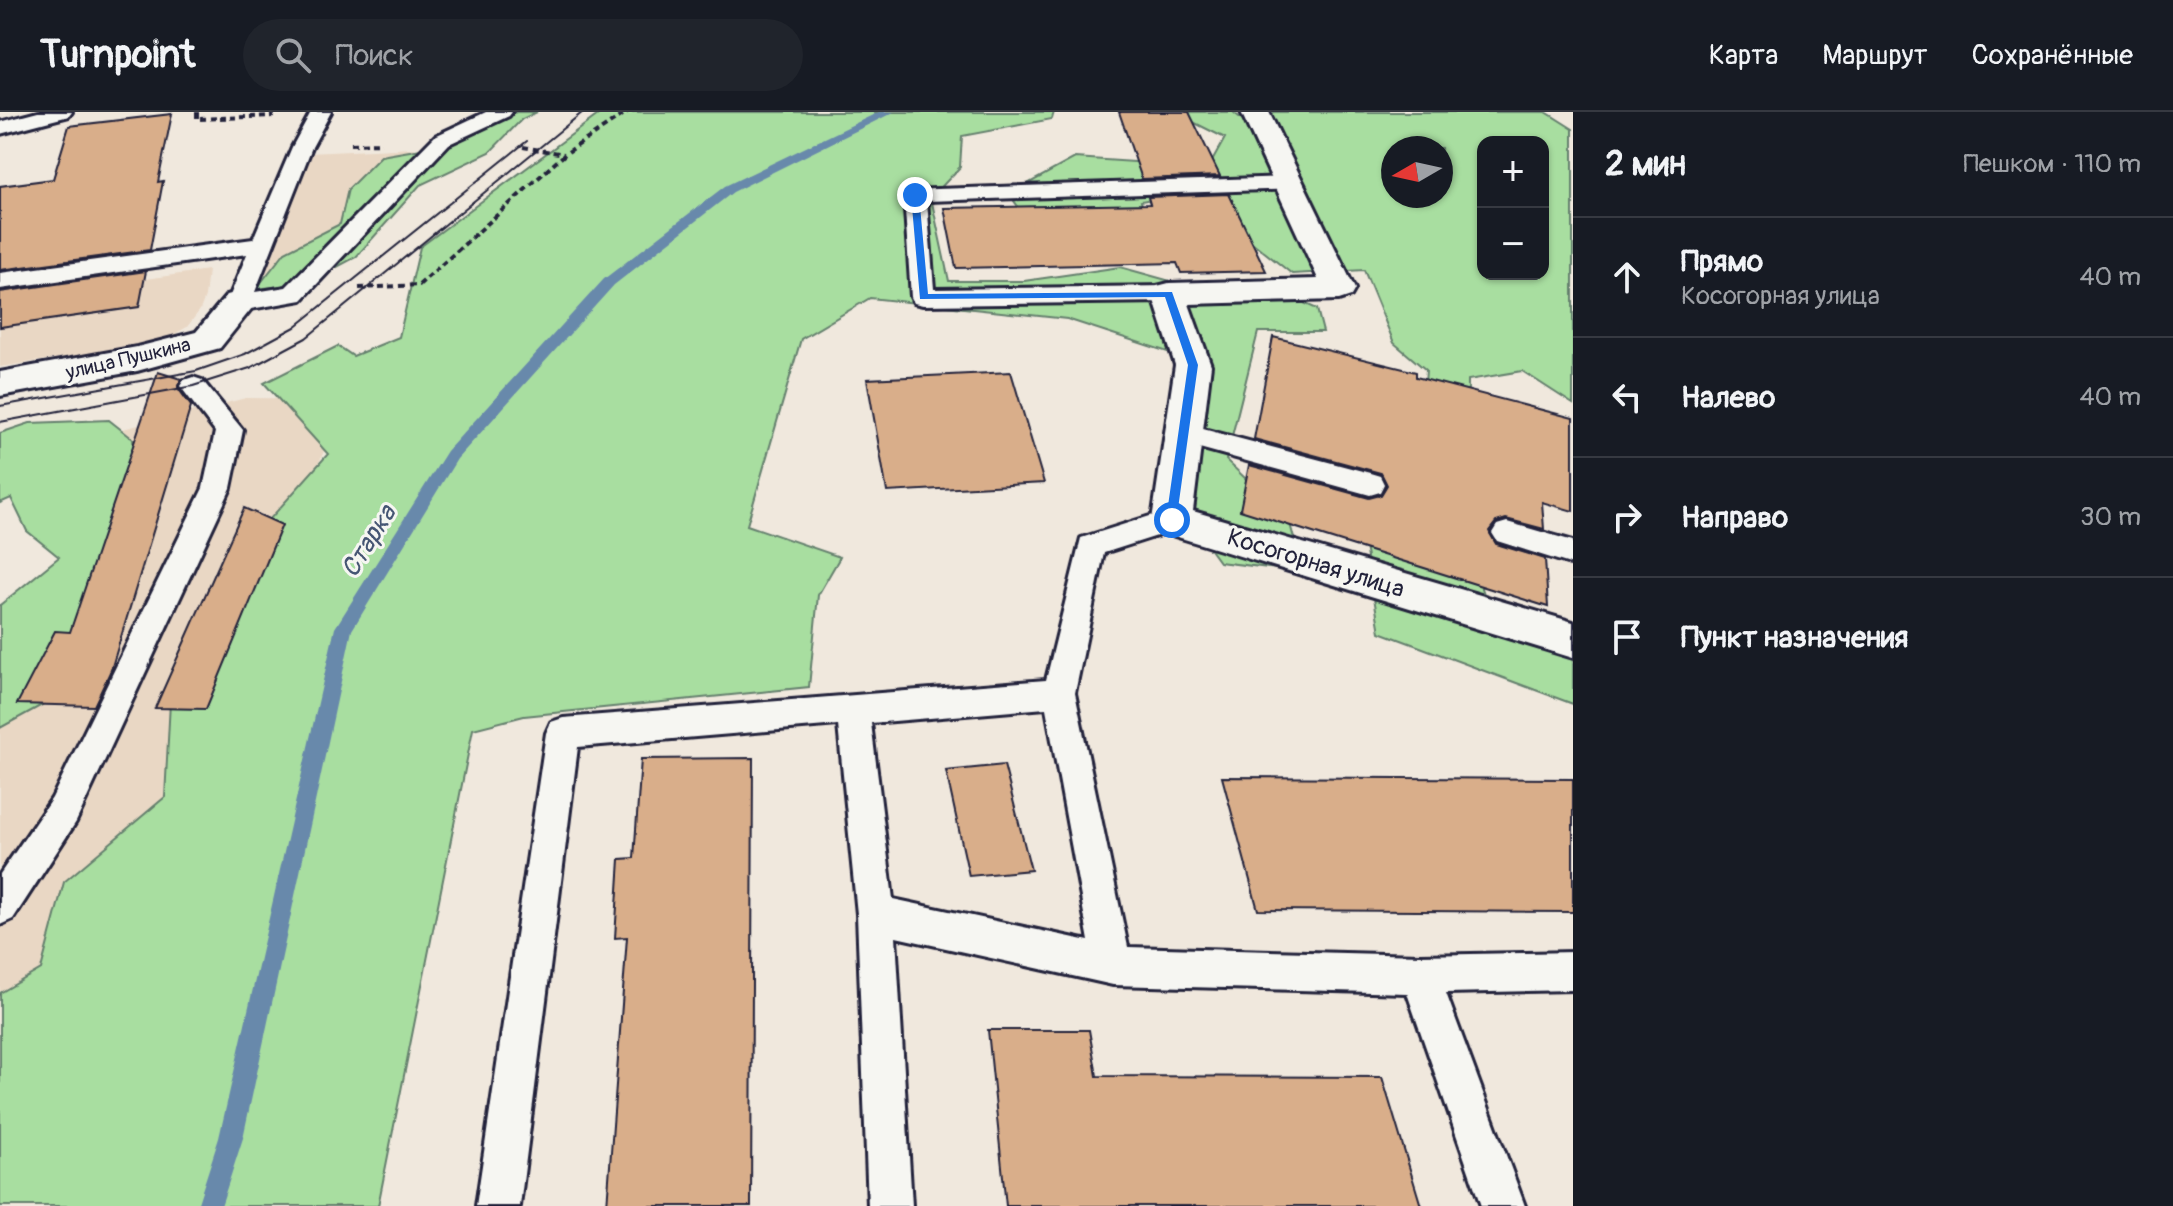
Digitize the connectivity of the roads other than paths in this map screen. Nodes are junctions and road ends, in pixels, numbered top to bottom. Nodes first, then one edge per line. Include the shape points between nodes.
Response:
1 (62, 112) edge
2 (502, 112) edge
3 (1255, 112) edge
4 (320, 113) edge
5 (0, 128) edge
6 (1290, 184) junction
7 (264, 245) junction
8 (0, 281) edge
9 (1169, 294) junction
10 (239, 303) junction
11 (0, 384) edge
12 (193, 386) dead end
13 (1184, 434) junction
14 (1370, 484) dead end
15 (1172, 520) junction
16 (1507, 533) dead end
17 (1573, 553) edge
18 (1573, 640) edge
19 (1059, 693) junction
20 (853, 708) junction
21 (0, 906) edge
22 (876, 914) junction
23 (1113, 966) junction
24 (1573, 971) edge
25 (1420, 974) junction
26 (498, 1206) edge
27 (890, 1206) edge
28 (1503, 1206) edge

1 - 5 lane
2 - 10 lane via 442,140 293,294
3 - 6 street
4 - 7 lane
6 - 9 street via 1339,289
6 - 9 lane via 915,195 923,297
7 - 8 lane
7 - 10 lane
9 - 13 street via 1193,365
10 - 11 street, улица Пушкина via 208,340
12 - 21 lane via 229,430 217,488 64,810
13 - 14 lane
13 - 15 street
15 - 18 street, Косогорная улица
15 - 19 lane via 1091,546
16 - 17 lane
19 - 20 lane
19 - 23 lane
20 - 22 lane
20 - 26 lane via 563,733
22 - 23 lane
22 - 27 lane
23 - 25 lane
24 - 25 lane
25 - 28 lane

